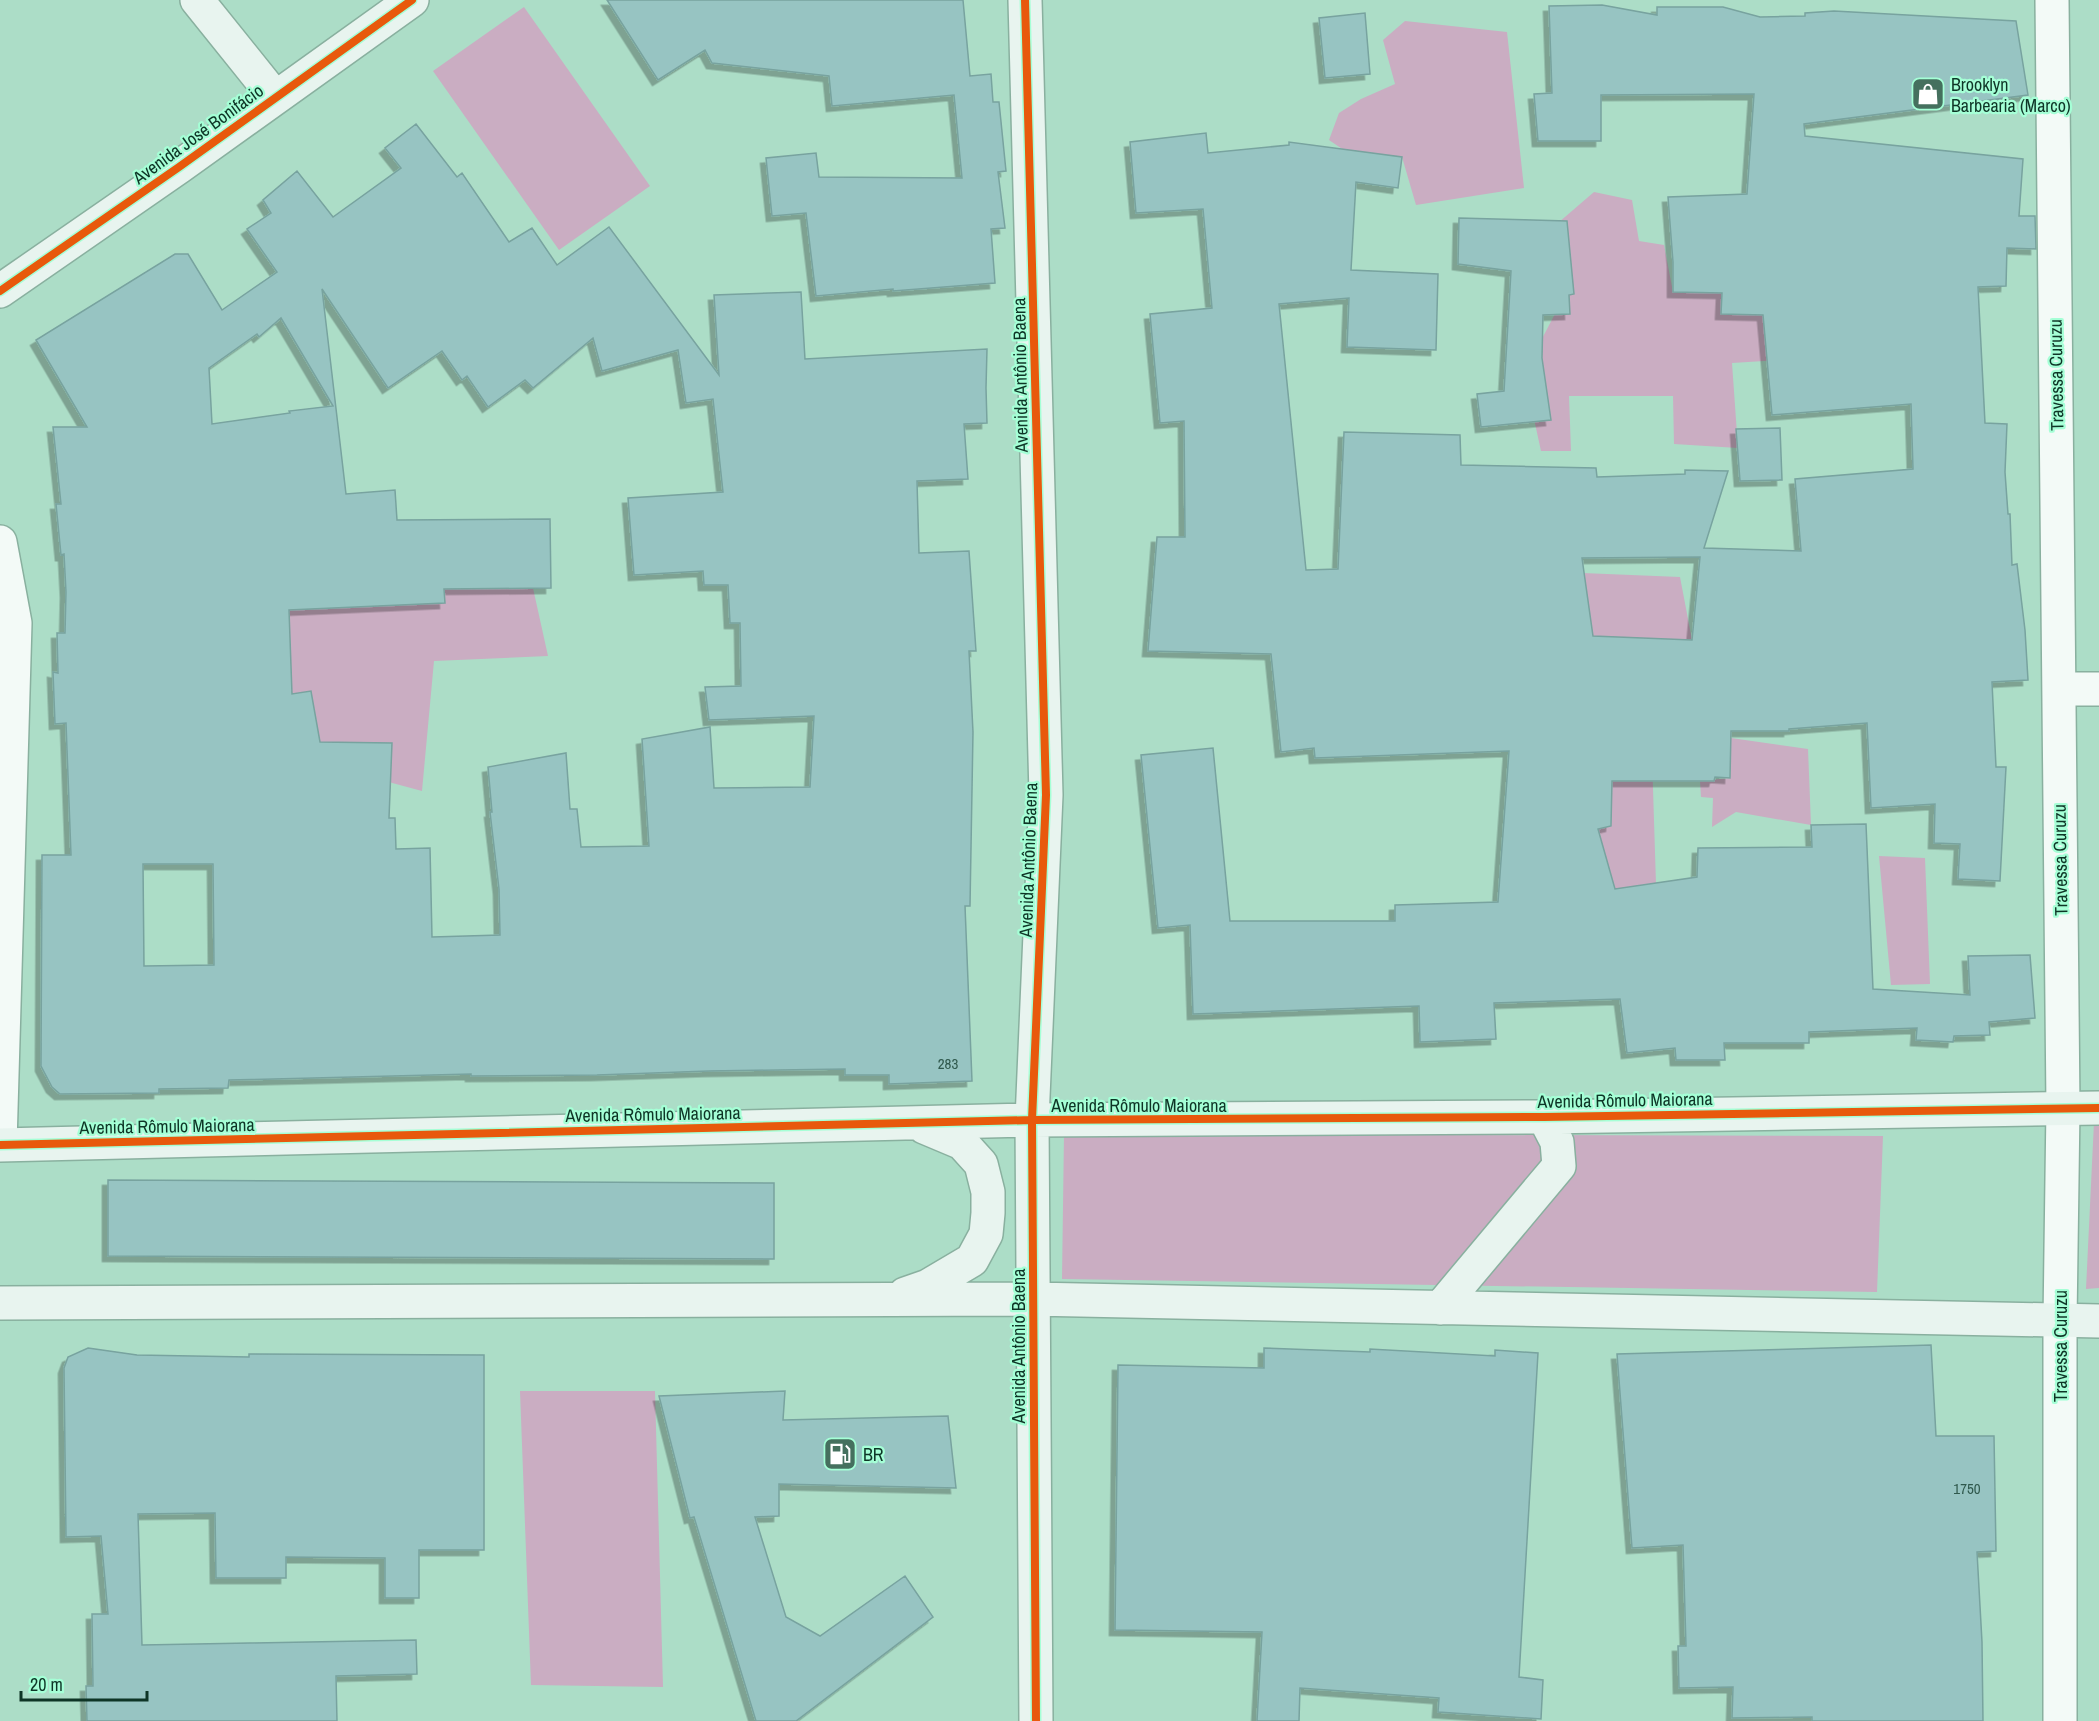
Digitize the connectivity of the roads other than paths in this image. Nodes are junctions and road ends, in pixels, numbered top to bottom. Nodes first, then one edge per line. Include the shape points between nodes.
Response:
1 (197, 0) edge
2 (412, 0) edge
3 (1025, 0) edge
4 (2052, 0) edge
5 (275, 97) junction
6 (0, 291) edge
7 (0, 542) edge
8 (2059, 689) junction
9 (2099, 689) edge
10 (2063, 1107) junction
11 (2099, 1108) edge
12 (1544, 1117) junction
13 (1032, 1120) junction
14 (916, 1123) junction
15 (0, 1144) edge
16 (1032, 1299) junction
17 (886, 1300) junction
18 (0, 1303) edge
19 (1440, 1308) junction
20 (2060, 1321) junction
21 (2099, 1321) edge
22 (1036, 1721) edge
23 (2060, 1721) edge

1 - 5 street
2 - 5 street, Avenida José Bonifácio
3 - 13 street, Avenida Antônio Baena via 1046,795
4 - 8 street, Travessa Curuzu
5 - 6 street, Avenida José Bonifácio
7 - 15 street via 15,622
8 - 9 street
8 - 10 street, Travessa Curuzu
10 - 11 street, Avenida Rômulo Maiorana
10 - 12 street, Avenida Rômulo Maiorana
10 - 20 street, Travessa Curuzu
12 - 13 street, Avenida Rômulo Maiorana
12 - 19 street via 1557,1142 1559,1166
13 - 14 street, Avenida Rômulo Maiorana
13 - 16 street, Avenida Antônio Baena
14 - 15 street, Avenida Rômulo Maiorana
14 - 17 street via 962,1143 981,1164 988,1192 986,1234 972,1260 928,1286
16 - 17 street
16 - 19 street
16 - 22 street, Avenida Antônio Baena
17 - 18 street
19 - 20 street
20 - 21 street
20 - 23 street, Travessa Curuzu

